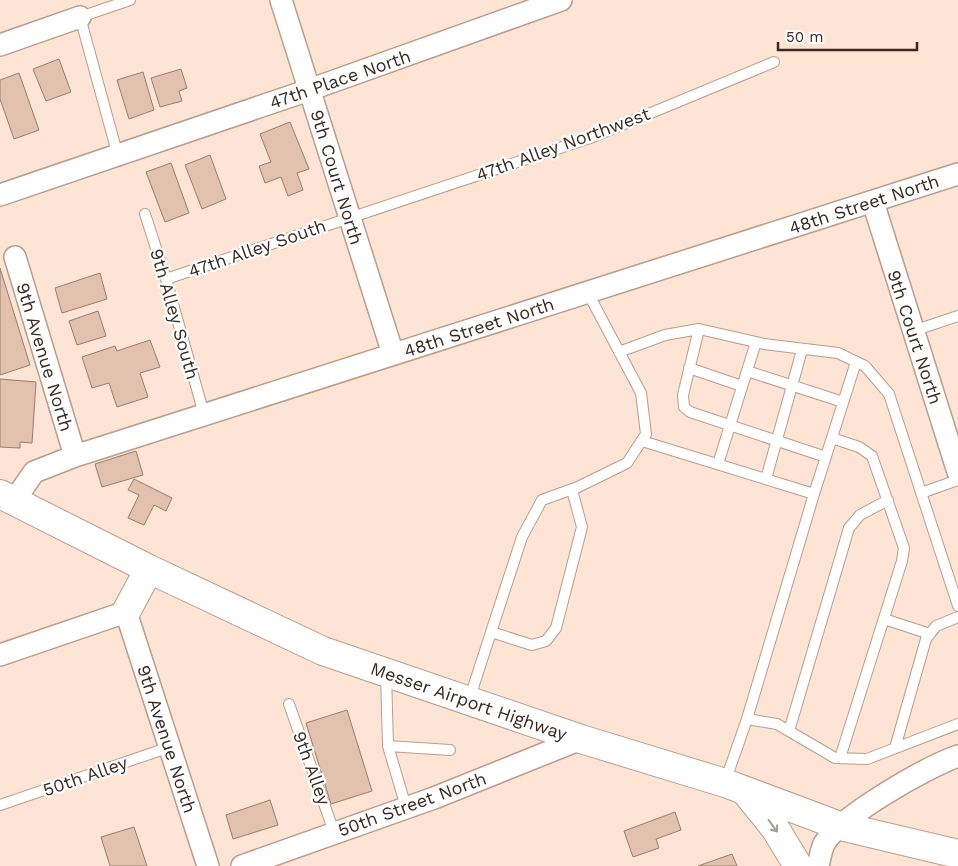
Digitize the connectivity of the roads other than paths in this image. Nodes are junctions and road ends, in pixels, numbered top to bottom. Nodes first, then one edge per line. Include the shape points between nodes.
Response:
1 (130, 0) edge
2 (280, 0) edge
3 (561, 0) edge
4 (80, 17) junction
5 (0, 45) edge
6 (774, 62) dead end
7 (310, 90) junction
8 (118, 156) junction
9 (958, 174) edge
10 (0, 195) edge
11 (873, 202) junction
12 (145, 214) dead end
13 (349, 218) junction
14 (15, 257) dead end
15 (166, 279) junction
16 (588, 293) junction
17 (958, 316) edge
18 (699, 329) junction
19 (913, 331) junction
20 (756, 342) junction
21 (802, 350) junction
22 (619, 352) junction
23 (393, 354) junction
24 (856, 362) junction
25 (689, 368) junction
26 (747, 371) junction
27 (792, 385) junction
28 (742, 386) junction
29 (844, 402) junction
30 (204, 414) junction
31 (730, 425) junction
32 (832, 438) junction
33 (642, 440) junction
34 (777, 440) junction
35 (75, 456) junction
36 (826, 458) junction
37 (718, 464) junction
38 (958, 472) edge
39 (766, 479) junction
40 (958, 480) edge
41 (572, 490) junction
42 (921, 493) junction
43 (814, 494) junction
44 (888, 500) junction
45 (5, 501) edge
46 (149, 569) junction
47 (958, 606) edge
48 (126, 612) junction
49 (958, 617) edge
50 (884, 619) junction
51 (491, 632) junction
52 (930, 634) junction
53 (0, 655) edge
54 (386, 673) junction
55 (469, 701) junction
56 (289, 704) dead end
57 (747, 719) junction
58 (958, 724) edge
59 (789, 731) junction
60 (581, 739) junction
61 (170, 746) junction
62 (388, 746) junction
63 (895, 748) junction
64 (450, 750) dead end
65 (958, 756) edge
66 (840, 758) junction
67 (734, 786) junction
68 (0, 805) edge
69 (406, 807) junction
70 (840, 826) junction
71 (334, 832) junction
72 (958, 855) edge
73 (208, 866) edge
74 (242, 866) edge
75 (798, 866) edge
76 (818, 866) edge

1 - 4 lane
2 - 7 street, 9th Court North
3 - 7 street, 47th Place North
4 - 5 street
4 - 8 lane
6 - 13 lane, 47th Alley Northwest via 594,137
7 - 8 street, 47th Place North
7 - 13 street, 9th Court North
8 - 10 street, 47th Place North
9 - 11 street, 48th Street North
11 - 16 street, 48th Street North
11 - 19 street, 9th Court North
12 - 15 lane, 9th Alley South
13 - 15 lane, 47th Alley South
13 - 23 street, 9th Court North
14 - 35 street, 9th Avenue North
15 - 30 lane, 9th Alley South
16 - 22 lane
16 - 23 street, 48th Street North
17 - 19 lane
18 - 20 lane
18 - 22 lane via 664,335
18 - 25 lane
19 - 38 street, 9th Court North
20 - 21 lane
20 - 26 lane
21 - 24 lane via 838,352
21 - 27 lane
22 - 33 lane via 641,393 646,434
23 - 30 street, 48th Street North
24 - 29 lane
24 - 42 lane via 864,366 889,394
25 - 28 lane
25 - 31 lane via 684,406 690,412
26 - 27 lane
26 - 28 lane
27 - 29 lane
27 - 34 lane
28 - 31 lane
29 - 32 lane
30 - 35 street, 48th Street North
31 - 34 lane
31 - 37 lane
32 - 36 lane
32 - 44 lane via 859,447 872,456
33 - 37 lane
33 - 41 lane via 627,463
34 - 36 lane
34 - 39 lane
35 - 45 street, 48th Street North via 34,472
36 - 43 lane
37 - 39 lane
39 - 43 lane
40 - 42 lane
41 - 51 lane via 542,500 522,537
41 - 51 lane via 582,526 556,628 546,641 532,645
42 - 47 lane
43 - 57 lane
44 - 50 lane via 904,548
44 - 59 lane via 860,515 849,528
45 - 46 main road, Messer Airport Highway
46 - 48 main road
46 - 54 main road, Messer Airport Highway via 323,651
48 - 53 street
48 - 61 street, 9th Avenue North
49 - 52 lane via 936,626
50 - 52 lane
50 - 66 lane
51 - 55 lane
52 - 63 lane
54 - 55 main road, Messer Airport Highway
54 - 62 lane
55 - 60 main road, Messer Airport Highway
56 - 71 lane, 9th Alley
57 - 59 lane via 777,724
57 - 67 lane
58 - 63 lane
59 - 66 lane
60 - 67 main road, Messer Airport Highway
60 - 69 street, 50th Street North
61 - 68 lane, 50th Alley
61 - 73 street, 9th Avenue North
62 - 64 lane
62 - 69 lane
63 - 66 lane via 867,758
65 - 70 street via 936,764
67 - 70 main road, Messer Airport Highway
67 -> 75 main road via 775,828
69 - 71 street, 50th Street North
70 - 72 main road, Messer Airport Highway
70 - 76 street via 824,844
71 - 74 street, 50th Street North

